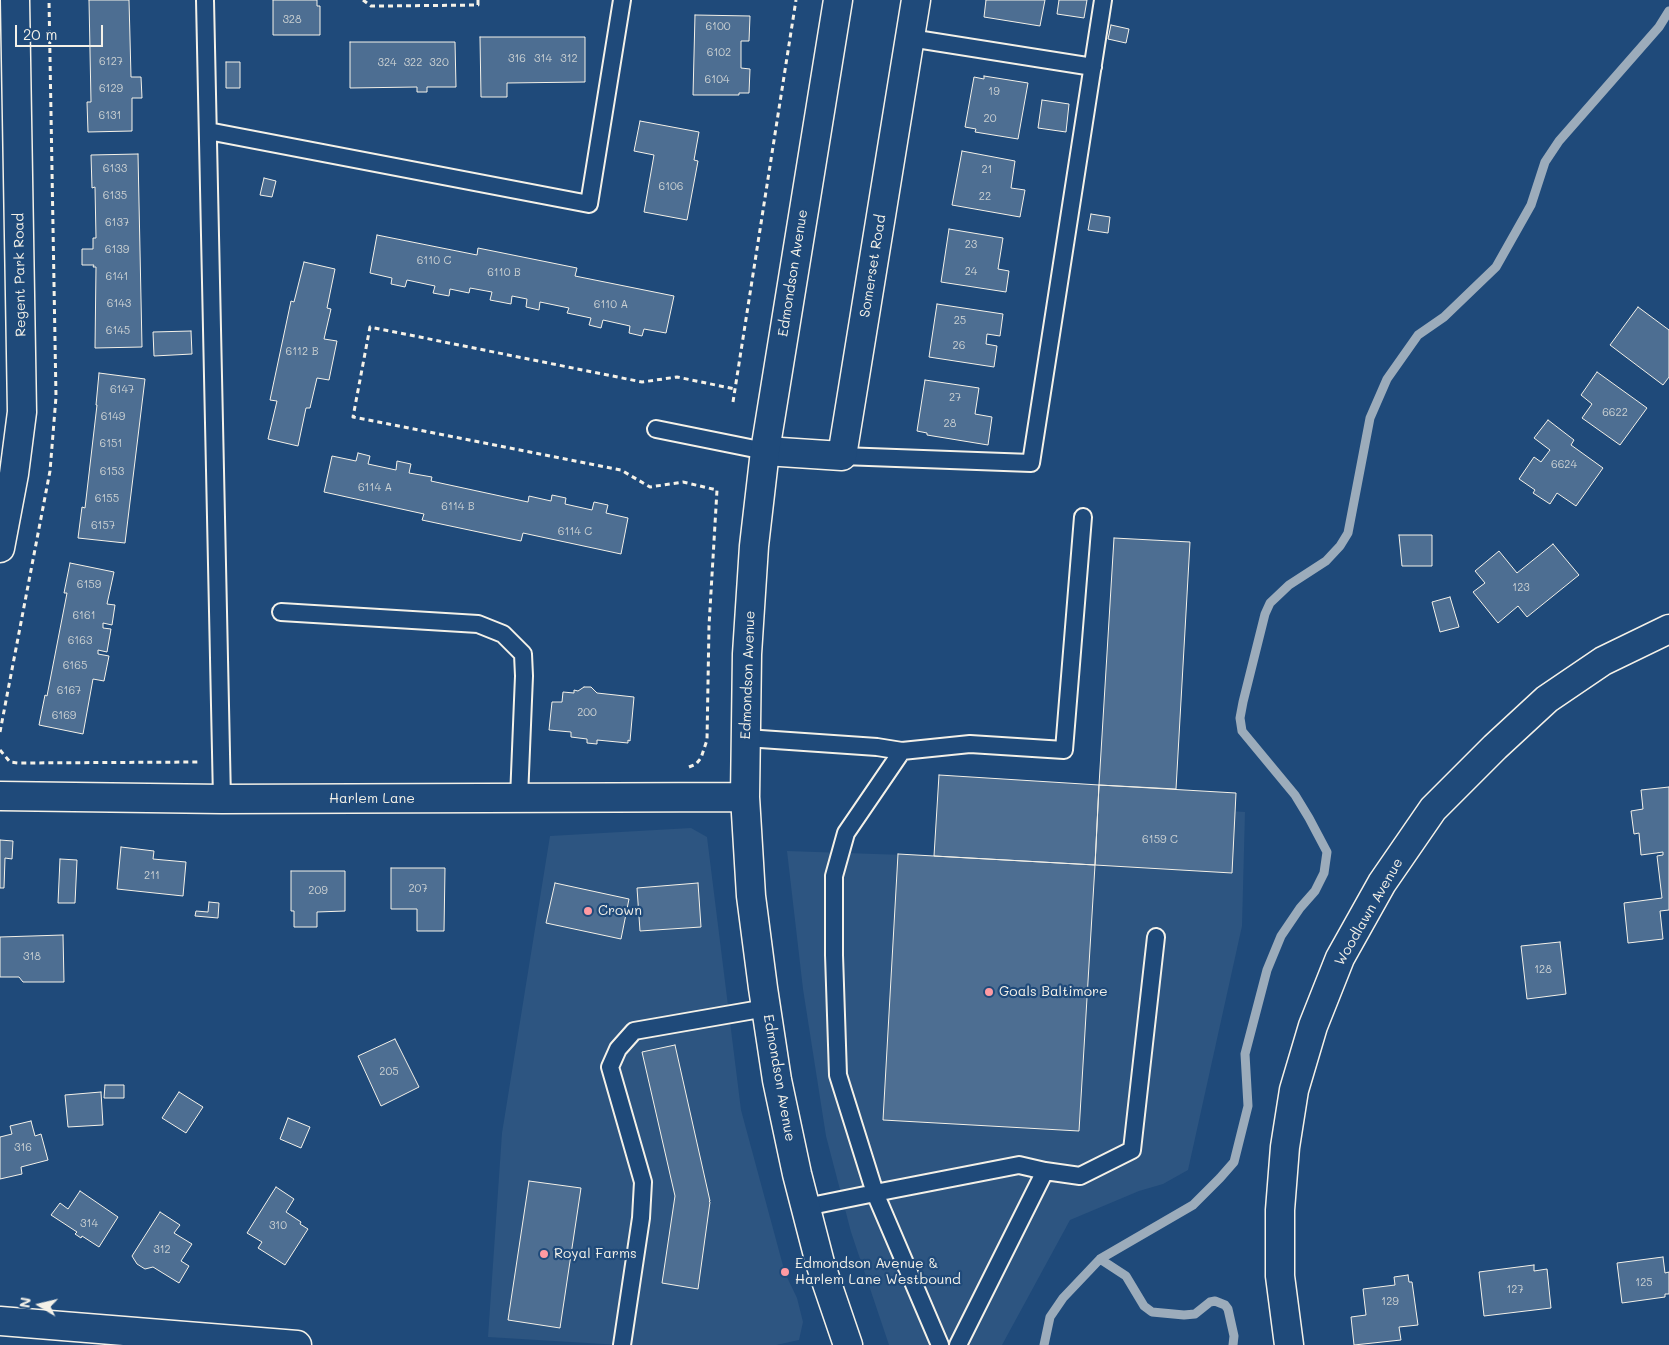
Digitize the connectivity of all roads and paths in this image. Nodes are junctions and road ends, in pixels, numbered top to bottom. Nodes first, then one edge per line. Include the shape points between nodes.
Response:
1 (15, 0) edge
2 (205, 0) edge
3 (363, 0) edge
4 (478, 0) edge
5 (622, 0) edge
6 (796, 0) edge
7 (838, 0) edge
8 (916, 0) edge
9 (1103, 0) edge
10 (910, 38) junction
11 (1093, 67) junction
12 (208, 131) junction
13 (735, 389) junction
14 (733, 402) dead end
15 (656, 429) dead end
16 (765, 450) junction
17 (842, 456) junction
18 (1083, 517) dead end
19 (0, 548) edge
20 (282, 612) dead end
21 (1669, 629) edge
22 (746, 738) junction
23 (0, 750) edge
24 (902, 751) junction
25 (221, 762) junction
26 (683, 768) dead end
27 (0, 796) edge
28 (745, 797) junction
29 (519, 798) junction
30 (222, 799) junction
31 (1156, 938) dead end
32 (766, 1008) junction
33 (1045, 1171) junction
34 (875, 1193) junction
35 (806, 1207) junction
36 (0, 1321) edge
37 (297, 1345) edge
38 (622, 1345) edge
39 (848, 1345) edge
40 (940, 1345) edge
41 (958, 1345) edge
42 (1289, 1345) edge

1 - 19 street, Regent Park Road via 22,412
2 - 12 lane
3 - 4 path via 371,6 385,6 478,5
5 - 12 lane via 588,204
6 - 13 path
7 - 16 street, Edmondson Avenue
8 - 10 street, Somerset Road
9 - 11 lane
10 - 11 lane
10 - 17 street, Somerset Road
11 - 17 lane via 1031,463
12 - 25 lane
13 - 14 path
13 - 26 path via 677,377 642,382 370,327 353,417 621,470 650,487 683,482 717,490 707,740 696,764
15 - 16 lane
16 - 17 street
16 - 22 street, Edmondson Avenue via 754,546
18 - 24 lane via 1064,750 970,744
20 - 29 lane via 478,624 503,634 523,654
21 - 42 street, Woodlawn Avenue via 1603,660 1547,699 1495,746 1433,809 1382,884 1340,958 1313,1026 1294,1090 1285,1147 1280,1210 1280,1276
22 - 24 lane via 877,746
22 - 28 street, Edmondson Avenue
23 - 25 path via 10,762 18,763
24 - 34 lane via 846,833 834,876 838,1075
25 - 30 lane
27 - 30 street, Harlem Lane
28 - 29 street, Harlem Lane
28 - 32 street, Edmondson Avenue via 751,896
29 - 30 street, Harlem Lane
31 - 33 lane via 1132,1150 1080,1176
32 - 35 street, Edmondson Avenue via 777,1080
32 - 38 lane via 634,1031 618,1049 610,1067 643,1182 641,1218
33 - 34 lane via 1019,1164
33 - 41 lane
34 - 35 lane
34 - 40 lane
35 - 39 street, Edmondson Avenue via 820,1263
36 - 37 street

